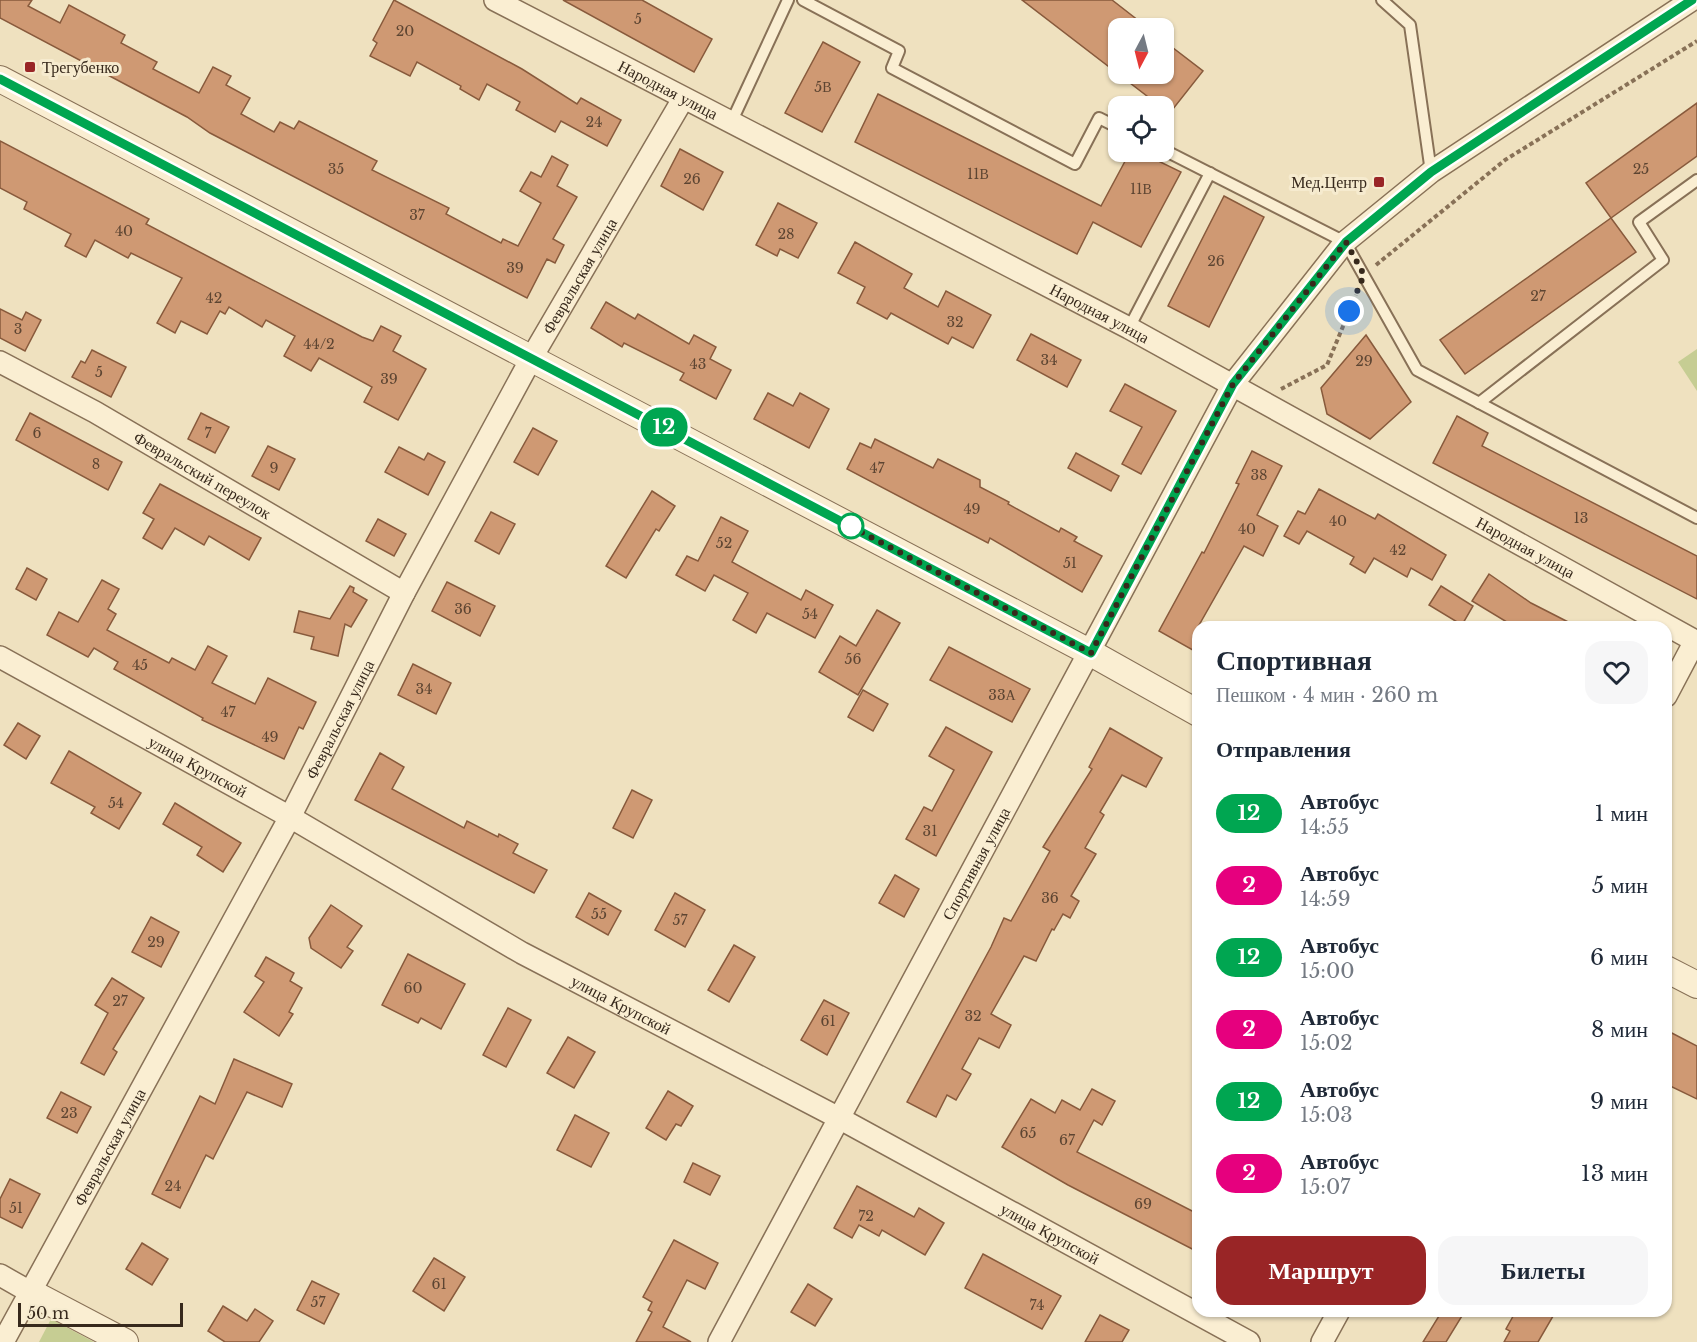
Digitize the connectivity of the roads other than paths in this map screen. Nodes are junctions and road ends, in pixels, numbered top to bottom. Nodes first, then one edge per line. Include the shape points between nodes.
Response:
1 (495, 0) edge
2 (788, 0) edge
3 (803, 0) edge
4 (1382, 0) edge
5 (1692, 0) edge
6 (0, 79) edge
7 (683, 99) junction
8 (1108, 122) edge
9 (731, 123) junction
10 (1174, 155) edge
11 (1431, 172) junction
12 (1210, 173) junction
13 (1697, 180) edge
14 (1346, 242) junction
15 (1129, 328) junction
16 (532, 357) junction
17 (0, 362) edge
18 (1233, 384) junction
19 (1479, 403) junction
20 (1697, 518) edge
21 (404, 593) junction
22 (1658, 621) edge
23 (1672, 629) edge
24 (1696, 642) edge
25 (1091, 653) junction
26 (0, 657) edge
27 (1672, 685) edge
28 (1192, 710) edge
29 (291, 817) junction
30 (1672, 972) edge
31 (1697, 985) edge
32 (837, 1117) junction
33 (0, 1275) edge
34 (30, 1292) junction
35 (1192, 1311) edge
36 (1203, 1317) edge
37 (1336, 1317) edge
38 (3, 1342) edge
39 (125, 1342) edge
40 (719, 1342) edge
41 (1249, 1342) edge
42 (1322, 1342) edge

1 - 7 street, Народная улица
2 - 9 lane
3 - 8 lane via 899,51 892,68 1076,164 1099,118
4 - 11 lane via 1410,25
5 - 11 street, Спортивная улица
6 - 16 street
7 - 9 street, Народная улица
7 - 16 street, Февральская улица
9 - 15 street, Народная улица
10 - 12 lane
11 - 14 street, Спортивная улица
12 - 14 lane
12 - 15 lane
13 - 19 lane via 1639,222 1663,260
14 - 18 street, Спортивная улица
14 - 19 lane via 1417,370
15 - 18 street, Народная улица
16 - 21 street, Февральская улица
16 - 25 street
17 - 21 street, Февральский переулок via 95,412
18 - 22 street, Народная улица
18 - 25 street, Спортивная улица
19 - 20 lane
21 - 29 street, Февральская улица
23 - 24 street, Народная улица
24 - 27 street
25 - 28 street
25 - 32 street, Спортивная улица
26 - 29 street, улица Крупской
29 - 32 street, улица Крупской via 522,953
29 - 34 street, Февральская улица
30 - 31 street
32 - 35 street, улица Крупской
32 - 40 street, Спортивная улица
33 - 34 street
34 - 38 street, Февральская улица
34 - 39 street
36 - 41 street, улица Крупской
37 - 42 street

